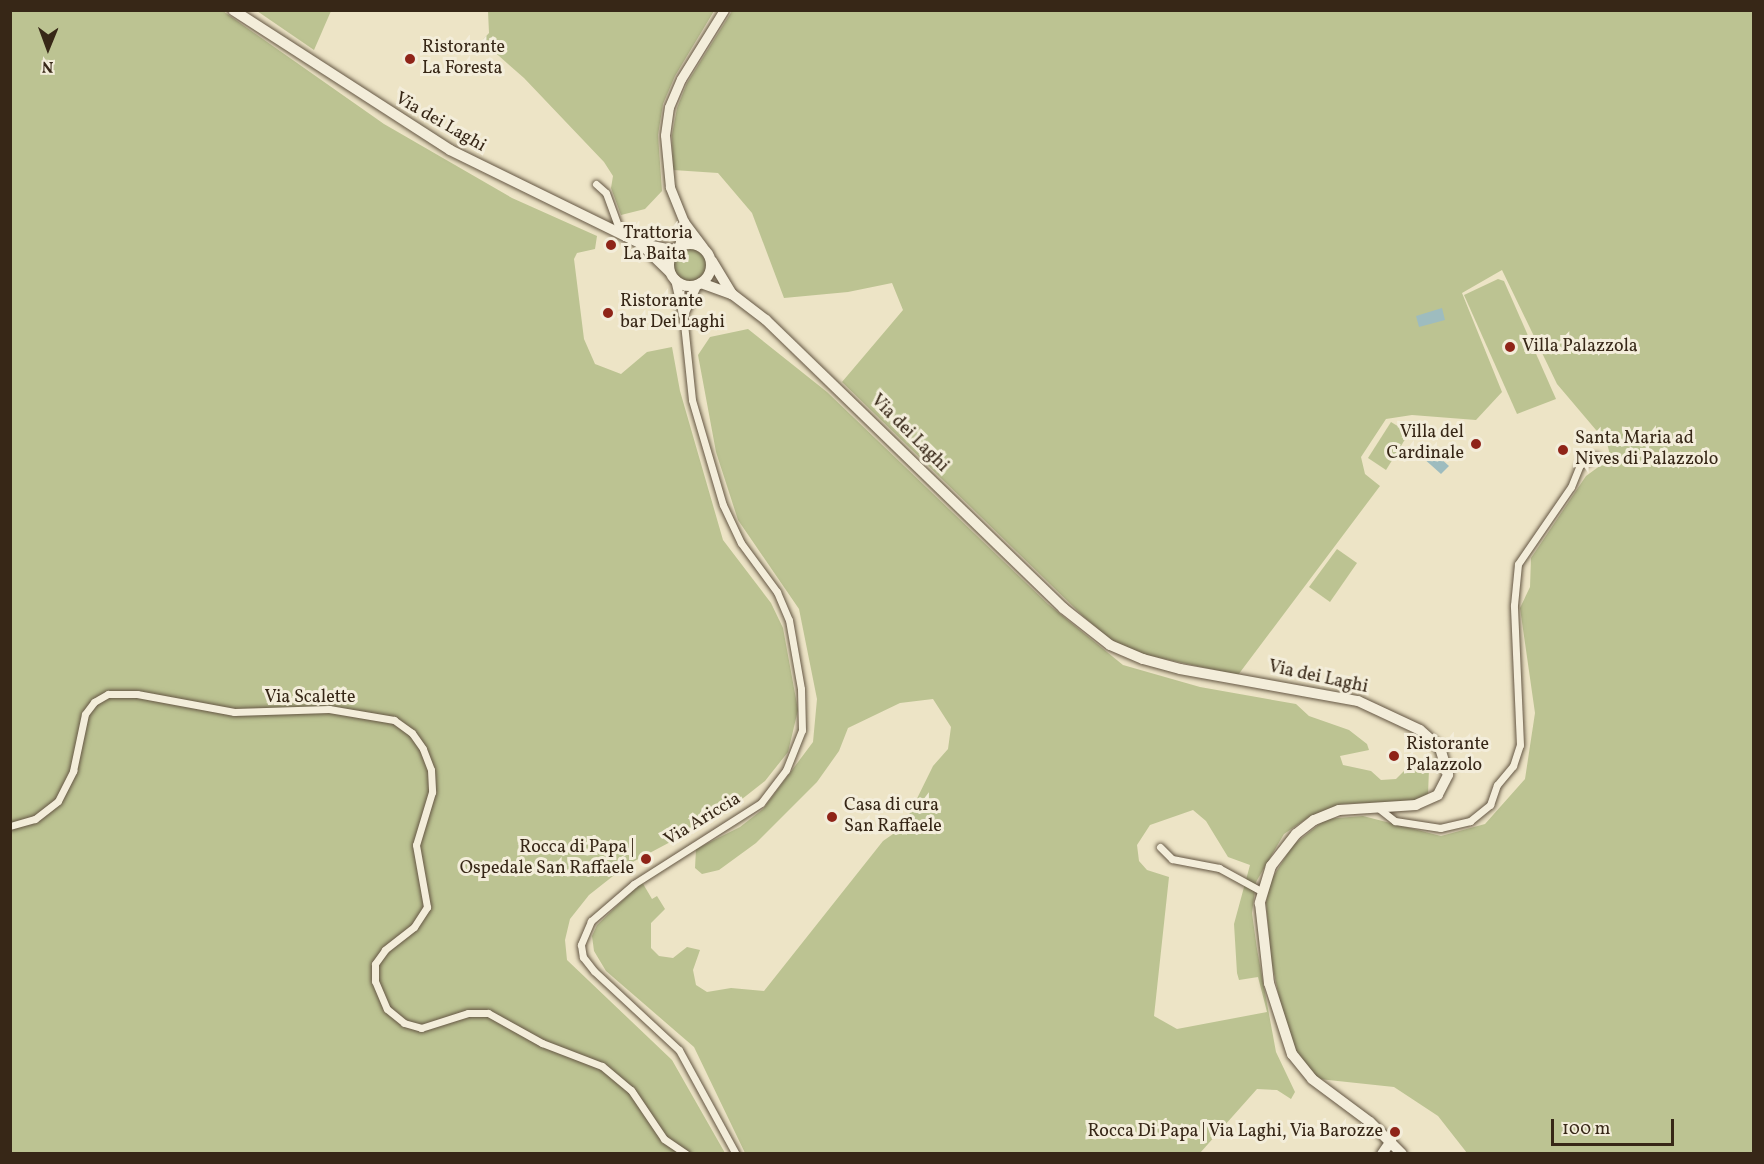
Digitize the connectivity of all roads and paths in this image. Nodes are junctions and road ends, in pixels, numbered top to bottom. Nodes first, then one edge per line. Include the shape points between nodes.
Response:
1 (233, 10) edge
2 (724, 10) edge
3 (596, 184) dead end
4 (684, 222) junction
5 (621, 234) junction
6 (642, 244) junction
7 (677, 248) junction
8 (703, 248) junction
9 (710, 259) junction
10 (672, 276) junction
11 (698, 284) junction
12 (732, 294) junction
13 (683, 314) junction
14 (1596, 456) dead end
15 (1377, 807) junction
16 (10, 826) edge
17 (1160, 847) dead end
18 (1262, 891) junction
19 (1391, 1141) junction
20 (1383, 1153) edge
21 (686, 1154) edge
22 (736, 1154) edge
23 (1402, 1154) edge

1 - 5 main road, Via dei Laghi via 428,137
2 - 4 street via 681,79 669,106 665,170
3 - 5 street via 606,193
4 - 7 street
4 - 8 street
5 - 6 main road, Via dei Laghi
6 - 7 main road, Via dei Laghi
6 - 10 main road, Via dei Laghi
7 - 8 main road via 691,243
7 - 10 main road via 669,260
8 - 9 main road
9 - 11 main road via 710,270
9 - 12 main road, Via dei Laghi
10 - 11 main road
10 - 13 street, Via Ariccia
11 - 12 main road, Via dei Laghi
11 - 13 street
12 - 15 main road, Via dei Laghi via 812,361 1063,608 1110,645 1180,669 1353,700 1425,733 1447,761 1444,788 1424,803
13 - 22 street, Via Ariccia via 693,406 723,506 739,538 773,585 787,615 801,689 802,730 793,758 765,800 626,890 589,924 581,949 594,971 679,1050
14 - 15 street via 1581,465 1571,487 1518,564 1514,599 1520,745 1513,766 1497,785 1490,805 1466,822 1440,828 1395,821
15 - 18 main road, Via dei Laghi via 1339,810 1310,822 1274,861
16 - 21 street, Via Scalette via 35,819 58,801 73,771 85,714 94,702 108,694 137,694 234,712 336,710 394,720 412,733 423,749 433,788 415,849 428,904 417,923 376,961 375,981 384,1005 401,1022 421,1028 473,1012 495,1015 542,1043 602,1066 631,1090 664,1138
17 - 18 street via 1172,859 1219,868
18 - 19 main road, Via dei Laghi via 1264,958 1289,1048 1312,1079
19 - 20 main road
19 - 23 main road, Via dei Laghi

